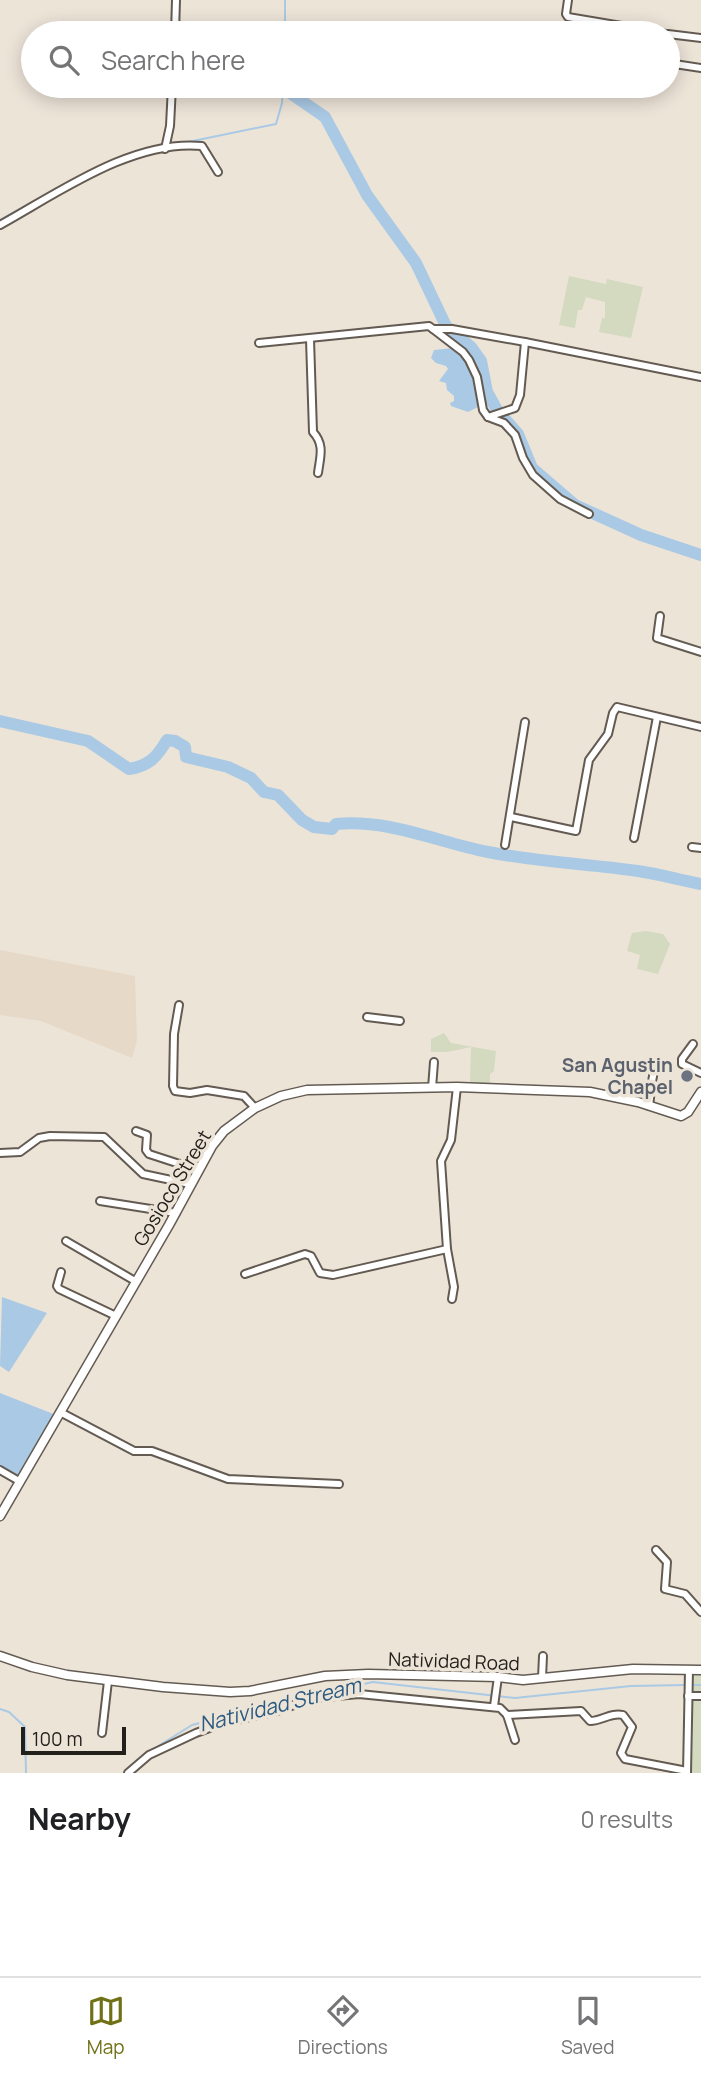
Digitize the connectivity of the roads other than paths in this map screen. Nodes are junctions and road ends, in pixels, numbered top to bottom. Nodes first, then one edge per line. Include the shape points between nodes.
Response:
1 (176, 0) edge
2 (568, 0) edge
3 (175, 21) edge
4 (591, 21) edge
5 (680, 36) edge
6 (701, 38) edge
7 (680, 65) edge
8 (701, 68) edge
9 (171, 98) edge
10 (166, 149) junction
11 (218, 172) dead end
12 (0, 225) edge
13 (436, 329) junction
14 (310, 339) junction
15 (525, 342) junction
16 (259, 343) dead end
17 (701, 377) edge
18 (488, 417) junction
19 (318, 473) dead end
20 (589, 514) dead end
21 (660, 616) dead end
22 (701, 652) edge
23 (657, 717) junction
24 (525, 722) dead end
25 (701, 727) edge
26 (511, 817) junction
27 (634, 838) dead end
28 (505, 845) dead end
29 (692, 848) dead end
30 (701, 848) edge
31 (180, 1005) dead end
32 (367, 1017) dead end
33 (400, 1021) dead end
34 (693, 1044) dead end
35 (434, 1062) dead end
36 (655, 1068) dead end
37 (701, 1073) edge
38 (457, 1087) junction
39 (432, 1088) junction
40 (701, 1092) edge
41 (649, 1106) junction
42 (256, 1108) junction
43 (136, 1131) dead end
44 (0, 1153) edge
45 (198, 1170) junction
46 (190, 1184) junction
47 (100, 1201) dead end
48 (176, 1213) junction
49 (66, 1241) dead end
50 (447, 1249) junction
51 (61, 1272) dead end
52 (245, 1274) dead end
53 (135, 1281) junction
54 (452, 1299) dead end
55 (116, 1316) junction
56 (60, 1412) junction
57 (0, 1470) edge
58 (19, 1481) junction
59 (339, 1484) dead end
60 (0, 1516) edge
61 (656, 1550) dead end
62 (701, 1612) edge
63 (0, 1656) edge
64 (543, 1656) dead end
65 (701, 1670) edge
66 (689, 1674) junction
67 (498, 1677) junction
68 (542, 1678) junction
69 (108, 1681) junction
70 (688, 1693) junction
71 (701, 1696) edge
72 (494, 1703) junction
73 (506, 1715) junction
74 (102, 1733) dead end
75 (515, 1740) dead end
76 (687, 1772) edge
77 (128, 1773) edge

1 - 3 street
2 - 4 street via 568,17
5 - 6 street
7 - 8 street
9 - 10 street
10 - 11 street via 202,146
10 - 12 street via 108,165
13 - 14 street via 429,326
13 - 15 street
13 - 18 street via 469,360
14 - 16 street
14 - 19 street via 313,432 322,446
15 - 17 street
15 - 18 street via 515,408
18 - 20 street via 504,423 516,435 523,458 539,482
21 - 22 street via 657,638
23 - 25 street
23 - 26 street via 617,707 608,734 589,760 576,831
23 - 27 street
24 - 26 street
26 - 28 street
29 - 30 street
31 - 42 street via 174,1034 175,1091 244,1096
32 - 33 street
34 - 37 street via 682,1064
35 - 39 street
36 - 41 street
38 - 39 street, Gosioco Street
38 - 41 street, Gosioco Street via 590,1092
38 - 50 street via 451,1140 441,1161
39 - 42 street, Gosioco Street via 307,1090
40 - 41 street, Gosioco Street via 685,1115
42 - 45 street, Gosioco Street via 224,1131
43 - 45 street via 147,1135 149,1154
44 - 46 street via 20,1152 50,1136 104,1137 144,1174
45 - 46 street, Gosioco Street
46 - 48 street, Gosioco Street
47 - 48 street
48 - 53 street, Gosioco Street
49 - 53 street
50 - 52 street via 333,1275 320,1273 311,1255 305,1254
50 - 54 street
51 - 55 street via 59,1289
53 - 55 street, Gosioco Street
55 - 56 street, Gosioco Street
56 - 58 street, Gosioco Street
56 - 59 street via 134,1451 152,1451 228,1479
57 - 58 street
58 - 60 street, Gosioco Street
61 - 62 street via 667,1562 665,1589 685,1594
63 - 69 street, Natividad Road via 32,1667
64 - 68 street
65 - 66 street, Natividad Road
66 - 68 street, Natividad Road via 633,1668
66 - 70 street
67 - 68 street, Natividad Road
67 - 69 street, Natividad Road via 368,1674 238,1692
67 - 72 street
69 - 74 street
70 - 71 street
70 - 76 street
72 - 73 street
72 - 77 street via 359,1694 314,1699 196,1733 149,1755
73 - 75 street
73 - 76 street via 582,1711 594,1721 623,1715 632,1727 621,1753 625,1759

